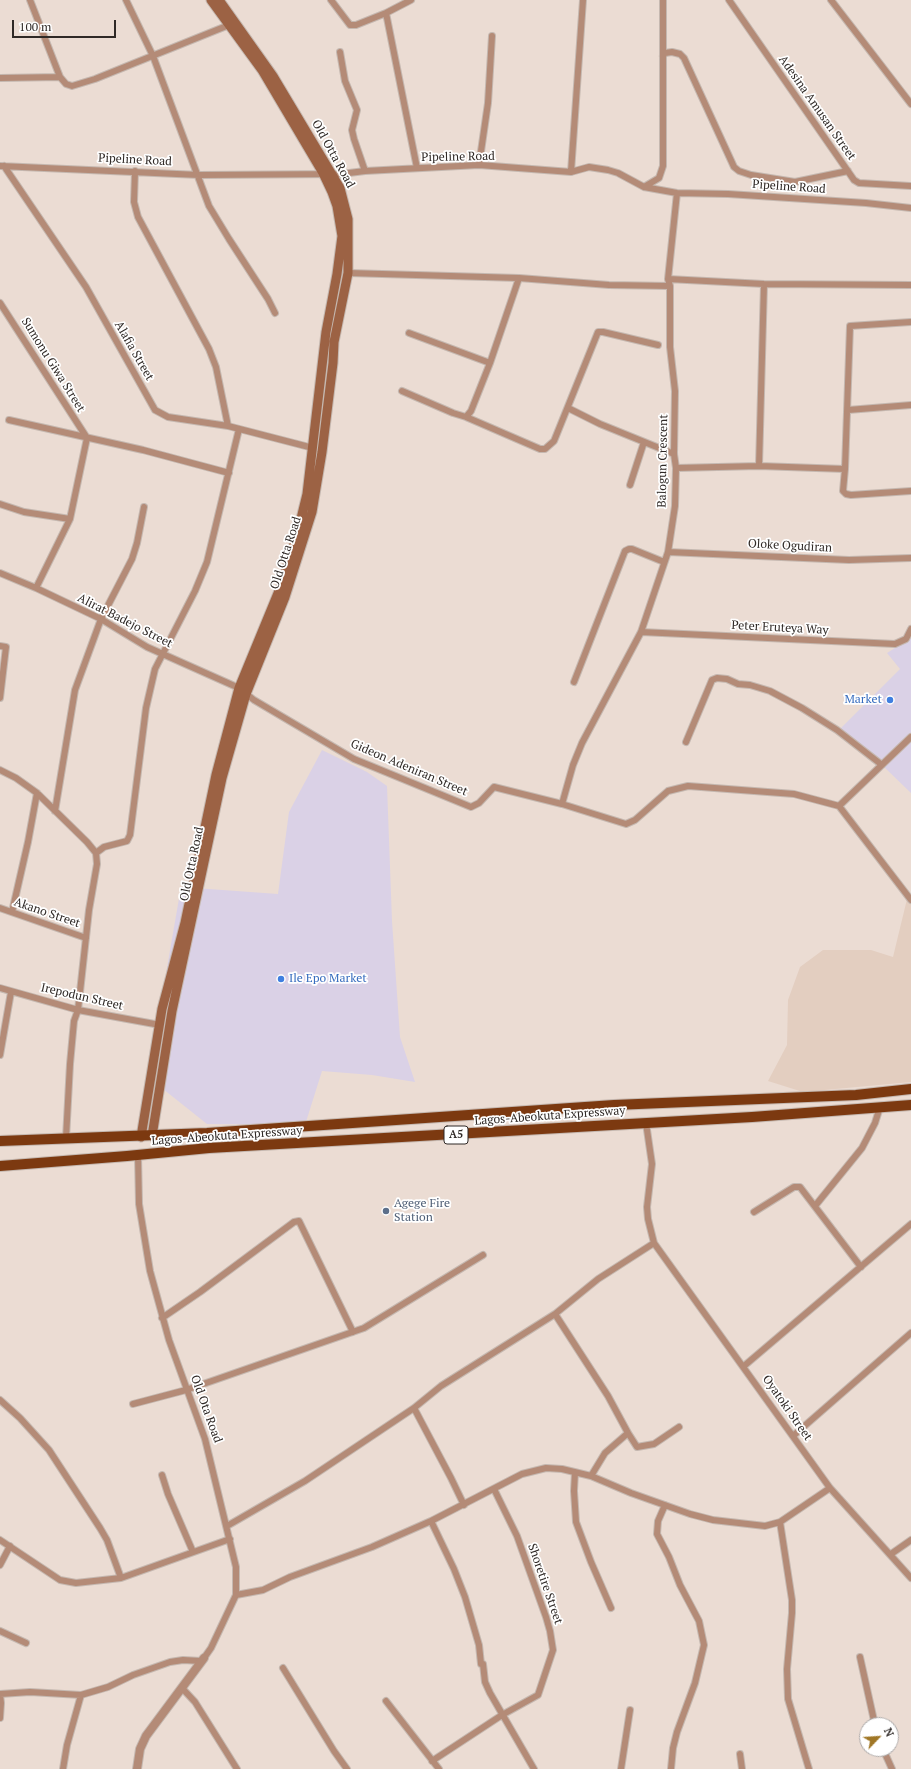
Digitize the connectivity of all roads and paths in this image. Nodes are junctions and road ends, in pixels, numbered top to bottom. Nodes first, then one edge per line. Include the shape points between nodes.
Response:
1 (30, 0) edge
2 (126, 0) edge
3 (211, 0) edge
4 (219, 0) edge
5 (331, 0) edge
6 (411, 0) edge
7 (583, 0) edge
8 (663, 0) edge
9 (729, 0) edge
10 (831, 0) edge
11 (386, 13) junction
12 (229, 25) junction
13 (492, 36) dead end
14 (340, 52) dead end
15 (153, 56) junction
16 (663, 56) junction
17 (60, 77) junction
18 (0, 78) edge
19 (911, 104) edge
20 (479, 165) junction
21 (2, 166) edge
22 (417, 168) junction
23 (135, 171) junction
24 (365, 171) junction
25 (848, 171) junction
26 (571, 172) junction
27 (327, 173) junction
28 (198, 175) junction
29 (911, 186) edge
30 (644, 187) junction
31 (677, 193) junction
32 (911, 208) edge
33 (348, 273) junction
34 (519, 278) junction
35 (669, 283) junction
36 (764, 284) junction
37 (911, 285) edge
38 (0, 303) edge
39 (275, 313) dead end
40 (911, 322) edge
41 (409, 333) dead end
42 (658, 345) dead end
43 (490, 363) junction
44 (402, 391) dead end
45 (911, 405) edge
46 (568, 408) junction
47 (848, 410) junction
48 (466, 417) junction
49 (10, 420) dead end
50 (228, 426) junction
51 (240, 429) junction
52 (87, 438) junction
53 (644, 442) junction
54 (313, 448) junction
55 (674, 454) junction
56 (758, 466) junction
57 (676, 468) junction
58 (845, 469) junction
59 (229, 473) junction
60 (630, 485) dead end
61 (911, 491) edge
62 (0, 504) edge
63 (144, 507) dead end
64 (70, 519) junction
65 (668, 552) junction
66 (911, 558) edge
67 (664, 562) junction
68 (0, 573) edge
69 (36, 588) junction
70 (101, 619) junction
71 (911, 629) edge
72 (641, 632) junction
73 (3, 646) edge
74 (164, 653) junction
75 (574, 682) dead end
76 (242, 691) junction
77 (0, 698) edge
78 (911, 737) edge
79 (686, 742) dead end
80 (882, 765) junction
81 (0, 770) edge
82 (36, 793) junction
83 (562, 804) junction
84 (839, 806) junction
85 (55, 811) junction
86 (96, 853) junction
87 (911, 900) edge
88 (0, 908) edge
89 (12, 912) junction
90 (86, 938) junction
91 (0, 988) edge
92 (11, 992) junction
93 (78, 1010) junction
94 (160, 1025) junction
95 (0, 1055) edge
96 (911, 1089) edge
97 (911, 1105) edge
98 (880, 1107) junction
99 (646, 1123) junction
100 (152, 1136) junction
101 (141, 1137) junction
102 (66, 1138) junction
103 (0, 1141) edge
104 (138, 1155) junction
105 (0, 1166) edge
106 (815, 1206) junction
107 (754, 1212) dead end
108 (911, 1224) edge
109 (654, 1244) junction
110 (483, 1255) dead end
111 (861, 1267) junction
112 (555, 1314) junction
113 (162, 1318) junction
114 (353, 1332) junction
115 (911, 1333) edge
116 (744, 1366) junction
117 (186, 1390) junction
118 (0, 1400) edge
119 (133, 1404) dead end
120 (414, 1408) junction
121 (679, 1427) dead end
122 (628, 1433) junction
123 (794, 1436) junction
124 (575, 1472) junction
125 (162, 1475) dead end
126 (591, 1476) junction
127 (830, 1488) junction
128 (494, 1490) junction
129 (464, 1505) junction
130 (665, 1505) junction
131 (431, 1521) junction
132 (780, 1522) junction
133 (227, 1526) junction
134 (230, 1539) junction
135 (0, 1540) edge
136 (911, 1540) edge
137 (10, 1546) junction
138 (193, 1552) junction
139 (891, 1554) junction
140 (0, 1565) edge
141 (121, 1578) junction
142 (911, 1578) edge
143 (236, 1595) junction
144 (611, 1608) dead end
145 (0, 1631) edge
146 (26, 1643) dead end
147 (860, 1657) dead end
148 (202, 1660) junction
149 (283, 1668) dead end
150 (182, 1688) junction
151 (0, 1694) edge
152 (81, 1695) junction
153 (386, 1701) dead end
154 (630, 1710) dead end
155 (502, 1715) junction
156 (874, 1717) edge
157 (0, 1718) edge
158 (740, 1754) dead end
159 (887, 1757) edge
160 (432, 1761) junction
161 (63, 1769) edge
162 (137, 1769) edge
163 (237, 1769) edge
164 (347, 1769) edge
165 (438, 1769) edge
166 (534, 1769) edge
167 (621, 1769) edge
168 (671, 1769) edge
169 (742, 1769) edge
170 (809, 1769) edge
171 (892, 1769) edge

1 - 17 street
2 - 15 street
3 - 12 main road, Old Otta Road
4 - 27 main road, Old Otta Road via 273,76
5 - 11 street via 350,25
6 - 11 street
7 - 26 street
8 - 16 street
9 - 25 street, Adesina Amusan Street
10 - 19 street
11 - 22 street
12 - 15 street
12 - 27 main road, Old Otta Road via 269,81
13 - 20 street via 488,103
14 - 24 street via 345,81 357,110 352,130
15 - 17 street via 76,85 66,84
15 - 28 street
16 - 25 street via 672,52 684,58 734,167 739,171 795,182
16 - 30 street via 663,166 659,178
17 - 18 street
20 - 22 street, Pipeline Road
20 - 26 street, Pipeline Road
21 - 23 street, Pipeline Road
21 - 50 street, Alafia Street via 86,287 155,410 168,417
22 - 24 street, Pipeline Road
23 - 28 street, Pipeline Road
23 - 50 street via 134,202 138,217 209,349 216,367
24 - 27 street, Pipeline Road
25 - 29 street, Adesina Amusan Street via 859,183
26 - 30 street, Pipeline Road via 589,167 608,170
27 - 28 street, Pipeline Road
27 - 33 main road, Old Otta Road via 340,188 347,211
27 - 54 main road, Old Otta Road via 337,206 342,236 326,332
28 - 39 street via 215,217
30 - 31 street, Pipeline Road
31 - 32 street, Pipeline Road via 728,194
31 - 35 street, Balogun Crescent
33 - 34 street
33 - 76 main road, Old Otta Road via 334,342 322,452 310,521 285,597
34 - 35 street via 609,285
34 - 43 street
35 - 36 street
35 - 55 street, Balogun Crescent via 670,347 675,391
36 - 37 street
36 - 56 street
38 - 52 street, Sumonu Giwa Street
40 - 47 street via 850,326
41 - 43 street
42 - 46 street via 598,332
43 - 48 street
44 - 48 street
45 - 47 street
46 - 48 street via 554,441 550,446 540,449
46 - 53 street via 592,421
47 - 58 street
49 - 52 street
50 - 51 street, Alafia Street
51 - 54 street, Alafia Street
51 - 59 street
52 - 59 street
52 - 64 street
53 - 55 street
53 - 60 street
54 - 76 main road, Old Otta Road via 307,494 297,535
55 - 57 street, Balogun Crescent
56 - 57 street
56 - 58 street
57 - 65 street, Balogun Crescent via 675,506
58 - 61 street via 843,491 846,494
59 - 74 street via 207,562 196,591
62 - 64 street via 24,512
63 - 70 street via 138,543 132,559
64 - 69 street
65 - 66 street, Oloke Ogudiran via 849,560
65 - 67 street, Balogun Crescent
67 - 72 street, Balogun Crescent
67 - 75 street via 632,549 625,551
68 - 69 street, Alirat Badejo Street
69 - 70 street, Alirat Badejo Street
70 - 74 street, Alirat Badejo Street via 147,647
70 - 85 street via 73,700
71 - 72 street, Peter Eruteya Way via 906,639 895,644
72 - 83 street, Balogun Crescent via 582,743
73 - 77 street
74 - 76 street, Alirat Badejo Street
74 - 86 street via 155,669 146,708 130,835 126,841
76 - 83 street, Gideon Adeniran Street via 354,759 471,807 479,803 494,787
76 - 94 main road via 216,775
76 - 100 main road, Old Otta Road via 174,1004
78 - 80 street
79 - 80 street via 712,680 726,679 764,689 802,708 837,730
80 - 84 street
81 - 82 street
82 - 85 street
82 - 89 street
83 - 84 street, Gideon Adeniran Street via 626,824 635,820 668,791 688,786 794,794
84 - 87 street
85 - 86 street
86 - 90 street via 97,864
88 - 89 street, Akano Street
89 - 90 street, Akano Street
90 - 93 street
91 - 92 street, Irepodun Street
92 - 93 street, Irepodun Street
92 - 95 street
93 - 94 street, Irepodun Street
93 - 102 street via 74,1021
94 - 101 main road
96 - 100 highway, Lagos-Abeokuta Expressway / A5 via 856,1095 614,1105
97 - 98 highway, Lagos-Abeokuta Expressway / A5
98 - 99 highway, Lagos-Abeokuta Expressway / A5
98 - 106 street via 862,1148
99 - 104 highway, Lagos-Abeokuta Expressway / A5 via 209,1148
99 - 109 street via 652,1164 647,1207
100 - 101 highway, Lagos-Abeokuta Expressway / A5
101 - 102 highway, Lagos-Abeokuta Expressway / A5
102 - 103 highway, Lagos-Abeokuta Expressway / A5
104 - 105 highway, Lagos-Abeokuta Expressway / A5
104 - 113 street, Old Ota Road via 139,1204 143,1234
106 - 107 street via 798,1186
106 - 111 street
108 - 111 street
109 - 112 street via 598,1279
109 - 116 street, Oyatoki Street
110 - 114 street via 364,1328
111 - 116 street
112 - 120 street via 453,1378
112 - 122 street via 608,1396
113 - 114 street via 298,1221
113 - 117 street, Old Ota Road
114 - 117 street
115 - 123 street
116 - 123 street, Oyatoki Street
117 - 119 street
117 - 133 street, Old Ota Road via 205,1439
118 - 141 street via 48,1450 107,1540
120 - 129 street
120 - 133 street via 305,1481
121 - 122 street via 654,1444 637,1447
122 - 126 street via 606,1453
123 - 127 street, Oyatoki Street
124 - 126 street
124 - 128 street via 541,1469 522,1474
124 - 144 street via 576,1522
125 - 138 street
126 - 130 street
127 - 132 street
127 - 139 street, Oyatoki Street
128 - 129 street
128 - 155 street, Shoretire Street via 517,1536 546,1617 553,1650 538,1696
129 - 131 street
130 - 132 street via 726,1522 765,1526
130 - 168 street via 658,1521 657,1534 699,1621 704,1645 695,1683 677,1732
131 - 143 street via 263,1590
131 - 155 street via 465,1597 490,1693
132 - 170 street via 791,1589 788,1699
133 - 134 street, Old Ota Road
134 - 138 street
134 - 143 street, Old Ota Road via 236,1567
135 - 137 street
136 - 139 street
137 - 140 street
137 - 141 street via 65,1582
138 - 141 street
139 - 142 street, Oyatoki Street
143 - 148 street, Old Ota Road
145 - 146 street
147 - 156 street
148 - 150 street, Old Ota Road
148 - 152 street via 170,1662
149 - 164 street
150 - 162 street, Old Ota Road via 146,1736 140,1749
150 - 163 street via 199,1709
151 - 152 street via 30,1692
151 - 157 street
152 - 161 street
153 - 160 street
154 - 167 street
155 - 160 street, Shoretire Street
155 - 166 street
158 - 169 street
159 - 171 street
160 - 165 street

